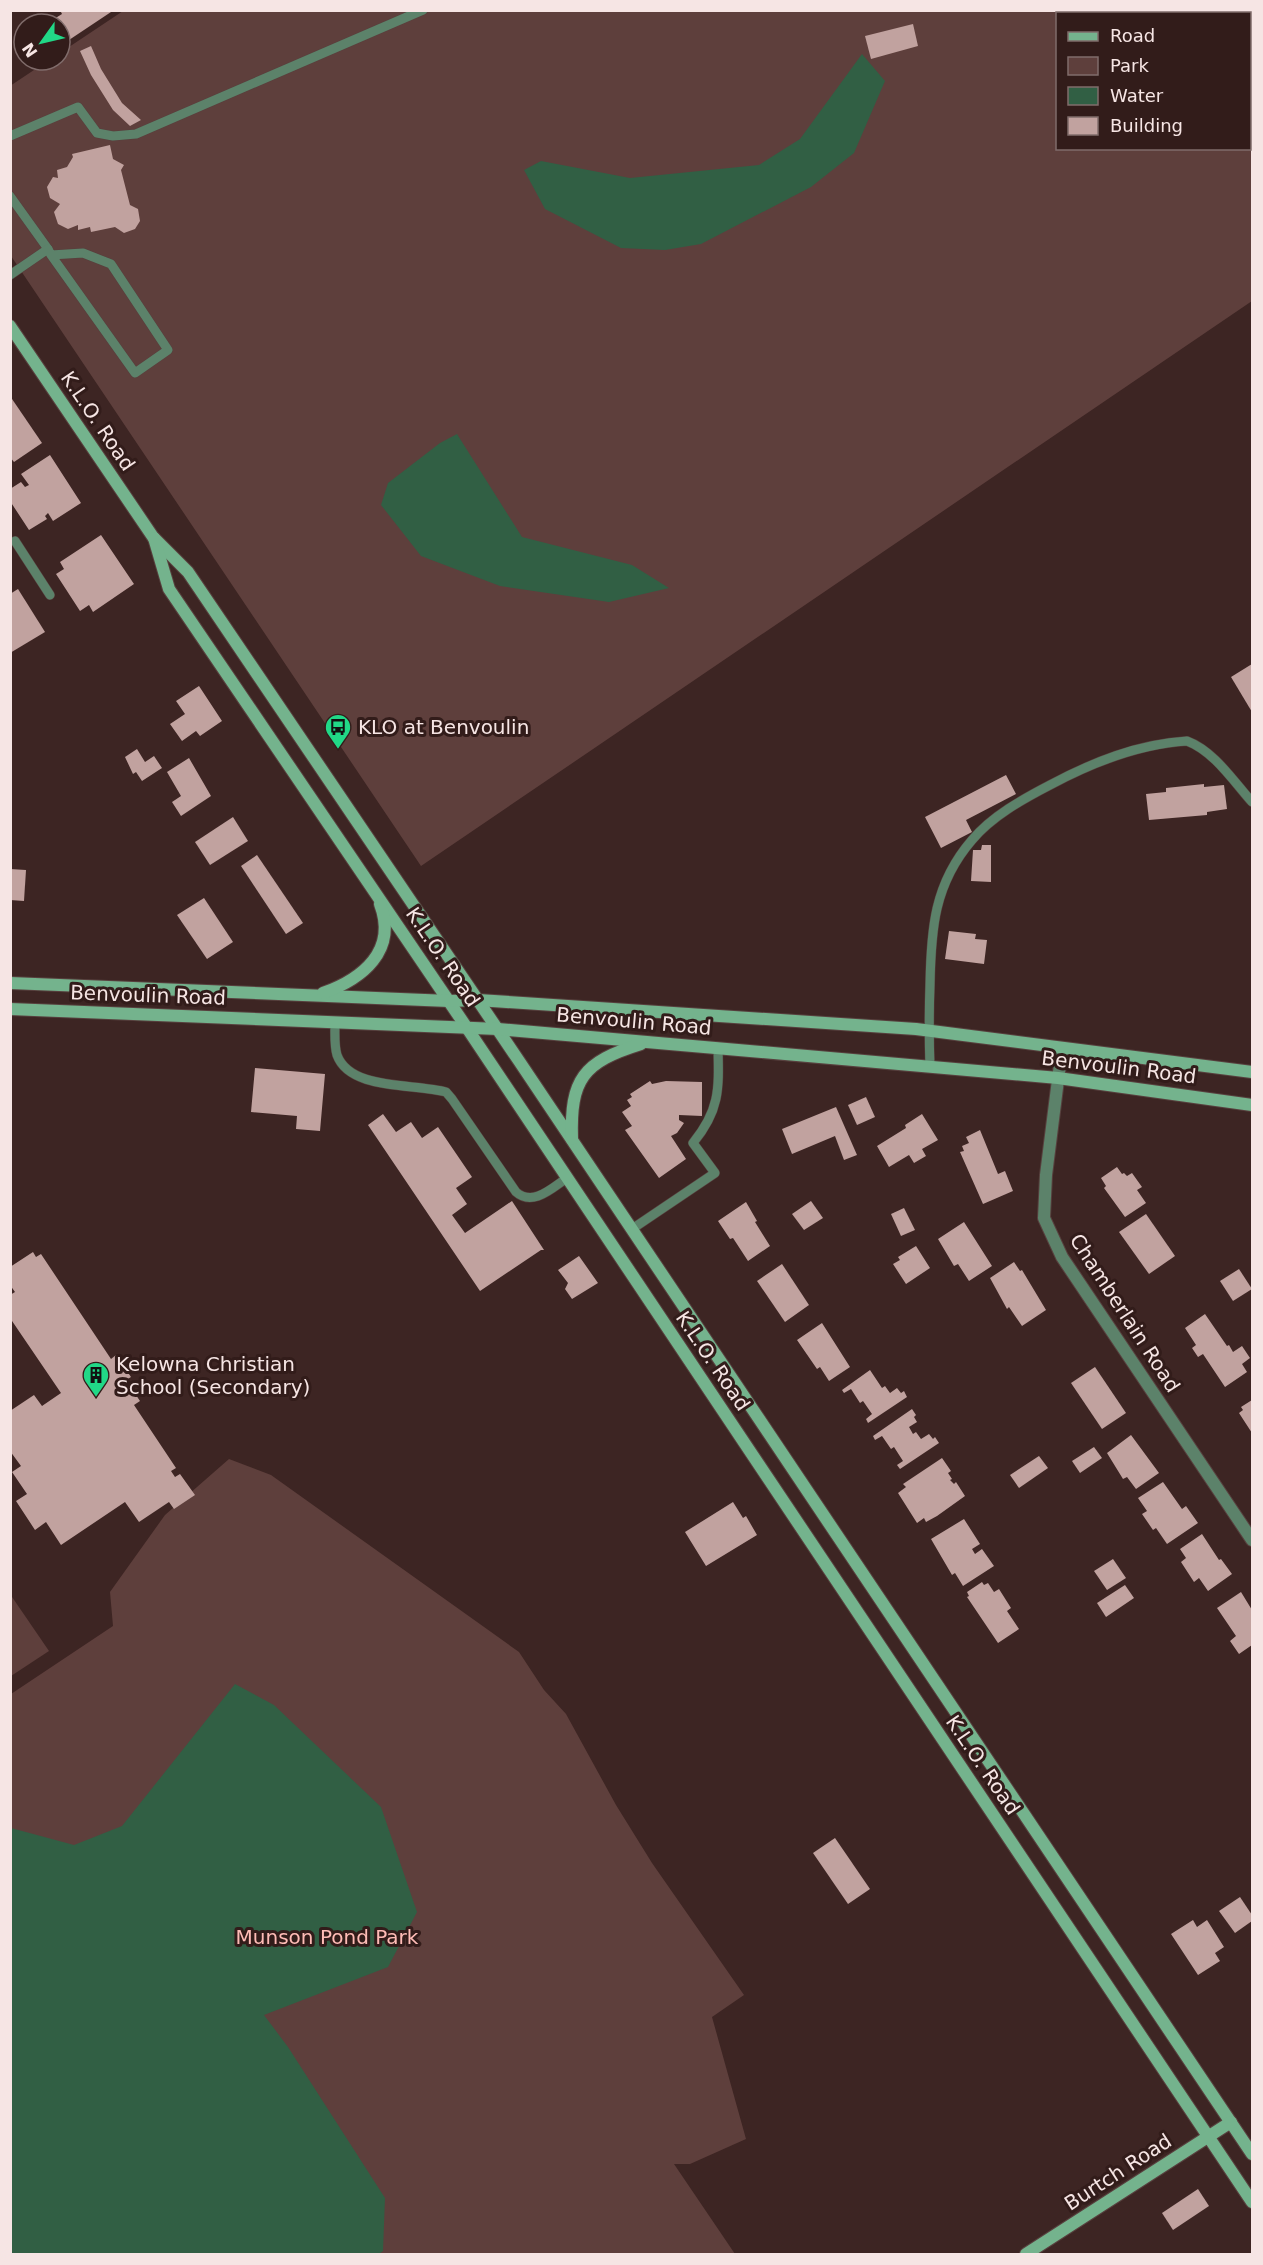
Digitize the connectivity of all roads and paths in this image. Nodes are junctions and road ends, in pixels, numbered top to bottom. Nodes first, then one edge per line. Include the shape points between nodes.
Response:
1 (423, 10) edge
2 (10, 136) edge
3 (10, 196) edge
4 (49, 252) junction
5 (10, 275) edge
6 (10, 326) edge
7 (153, 537) junction
8 (12, 540) edge
9 (50, 595) dead end
10 (1252, 802) edge
11 (376, 894) junction
12 (10, 983) edge
13 (317, 996) junction
14 (478, 1000) junction
15 (449, 1001) junction
16 (10, 1009) edge
17 (335, 1022) junction
18 (467, 1028) junction
19 (498, 1029) junction
20 (928, 1031) junction
21 (648, 1042) junction
22 (718, 1048) junction
23 (1062, 1048) junction
24 (930, 1067) junction
25 (1252, 1072) edge
26 (1058, 1078) junction
27 (1252, 1105) edge
28 (572, 1140) junction
29 (567, 1178) junction
30 (632, 1229) junction
31 (1252, 1540) edge
32 (1231, 2122) junction
33 (1208, 2136) junction
34 (1252, 2154) edge
35 (1252, 2202) edge
36 (1026, 2254) edge

1 - 2 lane via 136,134 98,133 78,107
3 - 4 lane
4 - 4 lane via 135,373 168,350 111,264 83,253
4 - 5 lane
6 - 7 main road, K.L.O. Road
7 - 11 main road, K.L.O. Road via 169,589
7 - 14 main road, K.L.O. Road via 188,572
8 - 9 lane
10 - 20 lane via 1208,755 1187,741 1104,758 1001,813 973,838 954,863 940,894 931,933
11 - 13 main road via 384,928 382,944 373,962 356,978
11 - 15 main road, K.L.O. Road
12 - 13 main road, Benvoulin Road
13 - 15 main road, Benvoulin Road
14 - 15 main road, Benvoulin Road
14 - 19 main road, K.L.O. Road
14 - 20 main road, Benvoulin Road
15 - 18 main road, K.L.O. Road
16 - 17 main road, Benvoulin Road
17 - 18 main road, Benvoulin Road
17 - 29 lane via 335,1048 346,1068 364,1079 446,1092 522,1197 536,1197
18 - 19 main road, Benvoulin Road
18 - 29 main road, K.L.O. Road
19 - 21 main road, Benvoulin Road
19 - 28 main road, K.L.O. Road
20 - 23 main road, Benvoulin Road
20 - 24 lane
21 - 22 main road, Benvoulin Road
21 - 28 main road via 617,1052 584,1075 575,1091 571,1111
22 - 24 main road, Benvoulin Road
22 - 30 lane via 717,1101 706,1127 693,1143 715,1173
23 - 25 main road, Benvoulin Road
23 - 26 street, Chamberlain Road
24 - 26 main road, Benvoulin Road
26 - 27 main road, Benvoulin Road
26 - 31 street, Chamberlain Road via 1044,1218 1062,1257
28 - 30 main road, K.L.O. Road
29 - 33 main road, K.L.O. Road
30 - 32 main road, K.L.O. Road
32 - 33 main road, Burtch Road
32 - 34 main road, K.L.O. Road
33 - 35 main road, K.L.O. Road
33 - 36 main road, Burtch Road

